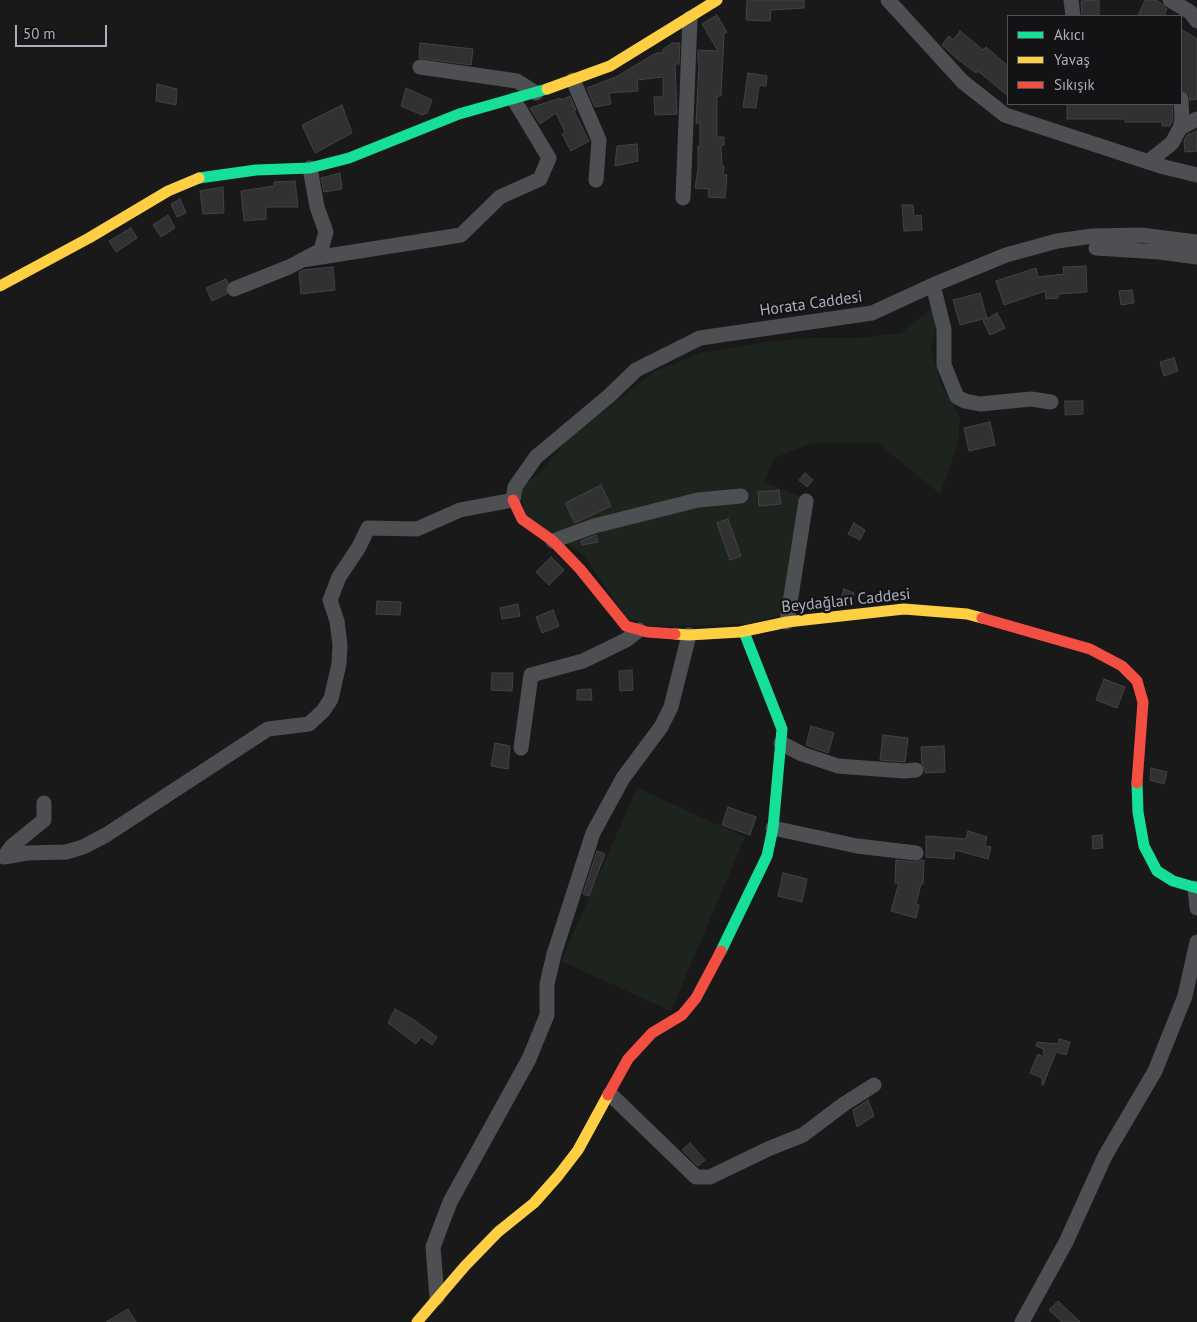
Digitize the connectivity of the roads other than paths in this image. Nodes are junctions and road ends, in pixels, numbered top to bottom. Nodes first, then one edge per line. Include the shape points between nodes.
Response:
1 (717, 0) edge
2 (888, 0) edge
3 (1071, 0) edge
4 (1170, 0) edge
5 (1195, 14) edge
6 (1073, 15) edge
7 (690, 18) junction
8 (420, 67) dead end
9 (573, 80) junction
10 (536, 93) junction
11 (514, 100) junction
12 (1181, 105) edge
13 (1197, 119) edge
14 (1180, 128) junction
15 (1148, 162) junction
16 (310, 168) junction
17 (1197, 175) edge
18 (596, 180) dead end
19 (683, 198) dead end
20 (1197, 242) edge
21 (1096, 248) dead end
22 (1197, 257) edge
23 (302, 260) junction
24 (933, 285) junction
25 (0, 286) edge
26 (234, 289) dead end
27 (1052, 402) dead end
28 (741, 496) dead end
29 (513, 500) junction
30 (806, 501) dead end
31 (553, 541) junction
32 (787, 622) junction
33 (638, 630) junction
34 (744, 632) junction
35 (689, 634) junction
36 (781, 743) junction
37 (521, 748) dead end
38 (916, 770) dead end
39 (44, 804) dead end
40 (773, 828) junction
41 (916, 853) dead end
42 (1196, 888) edge
43 (1197, 908) edge
44 (1197, 942) edge
45 (874, 1085) dead end
46 (610, 1094) junction
47 (437, 1298) junction
48 (417, 1322) edge
49 (1022, 1322) edge

1 - 7 street
2 - 15 street via 963,82 1005,115
3 - 6 street
4 - 5 street
7 - 9 street via 610,66
7 - 19 street
8 - 10 street via 518,82
9 - 10 street
9 - 18 street via 599,140
10 - 11 street
11 - 16 street via 459,114 349,158
11 - 23 street via 550,158 540,179 500,197 461,235
12 - 14 street
13 - 14 street
14 - 15 street via 1172,142
15 - 17 street
16 - 23 street via 317,207 326,232 321,250
16 - 25 street via 256,170 202,178 168,191
20 - 24 street, Horata Caddesi via 1141,235 1057,241 1006,255
21 - 22 street
23 - 26 street
24 - 27 street via 944,329 944,365 957,397 980,404 1031,399
24 - 29 street, Horata Caddesi via 872,314 700,338 636,370 536,457 515,487
28 - 31 street via 698,500 594,526
29 - 31 street, Beydağları Caddesi via 522,519
29 - 39 street via 460,510 417,529 368,528 339,577 330,600 337,621 339,664 331,699 323,712 309,724 268,729 83,847 66,852 4,857 12,846 44,820
30 - 32 street
31 - 33 street, Beydağları Caddesi via 626,626
32 - 34 street, Beydağları Caddesi
32 - 42 street, Beydağları Caddesi via 904,609 966,614 1090,650 1122,666 1137,681 1143,702 1137,777 1138,812 1144,846 1157,871 1173,881
33 - 35 street, Beydağları Caddesi
33 - 37 street via 626,640 583,661 530,675
34 - 35 street, Beydağları Caddesi
34 - 36 street via 782,729
35 - 47 street via 668,714 623,778 593,833 554,954 547,984 547,1015 529,1059 450,1202 432,1247
36 - 38 street via 838,766
36 - 40 street
40 - 41 street via 857,846
40 - 46 street via 767,856 696,998 682,1016 652,1033 628,1059
42 - 43 street
44 - 49 street via 1185,996 1155,1071 1105,1156 1066,1242
45 - 46 street via 803,1135 703,1177 696,1177
46 - 47 street via 578,1150 558,1176 534,1203 498,1232
47 - 48 street

